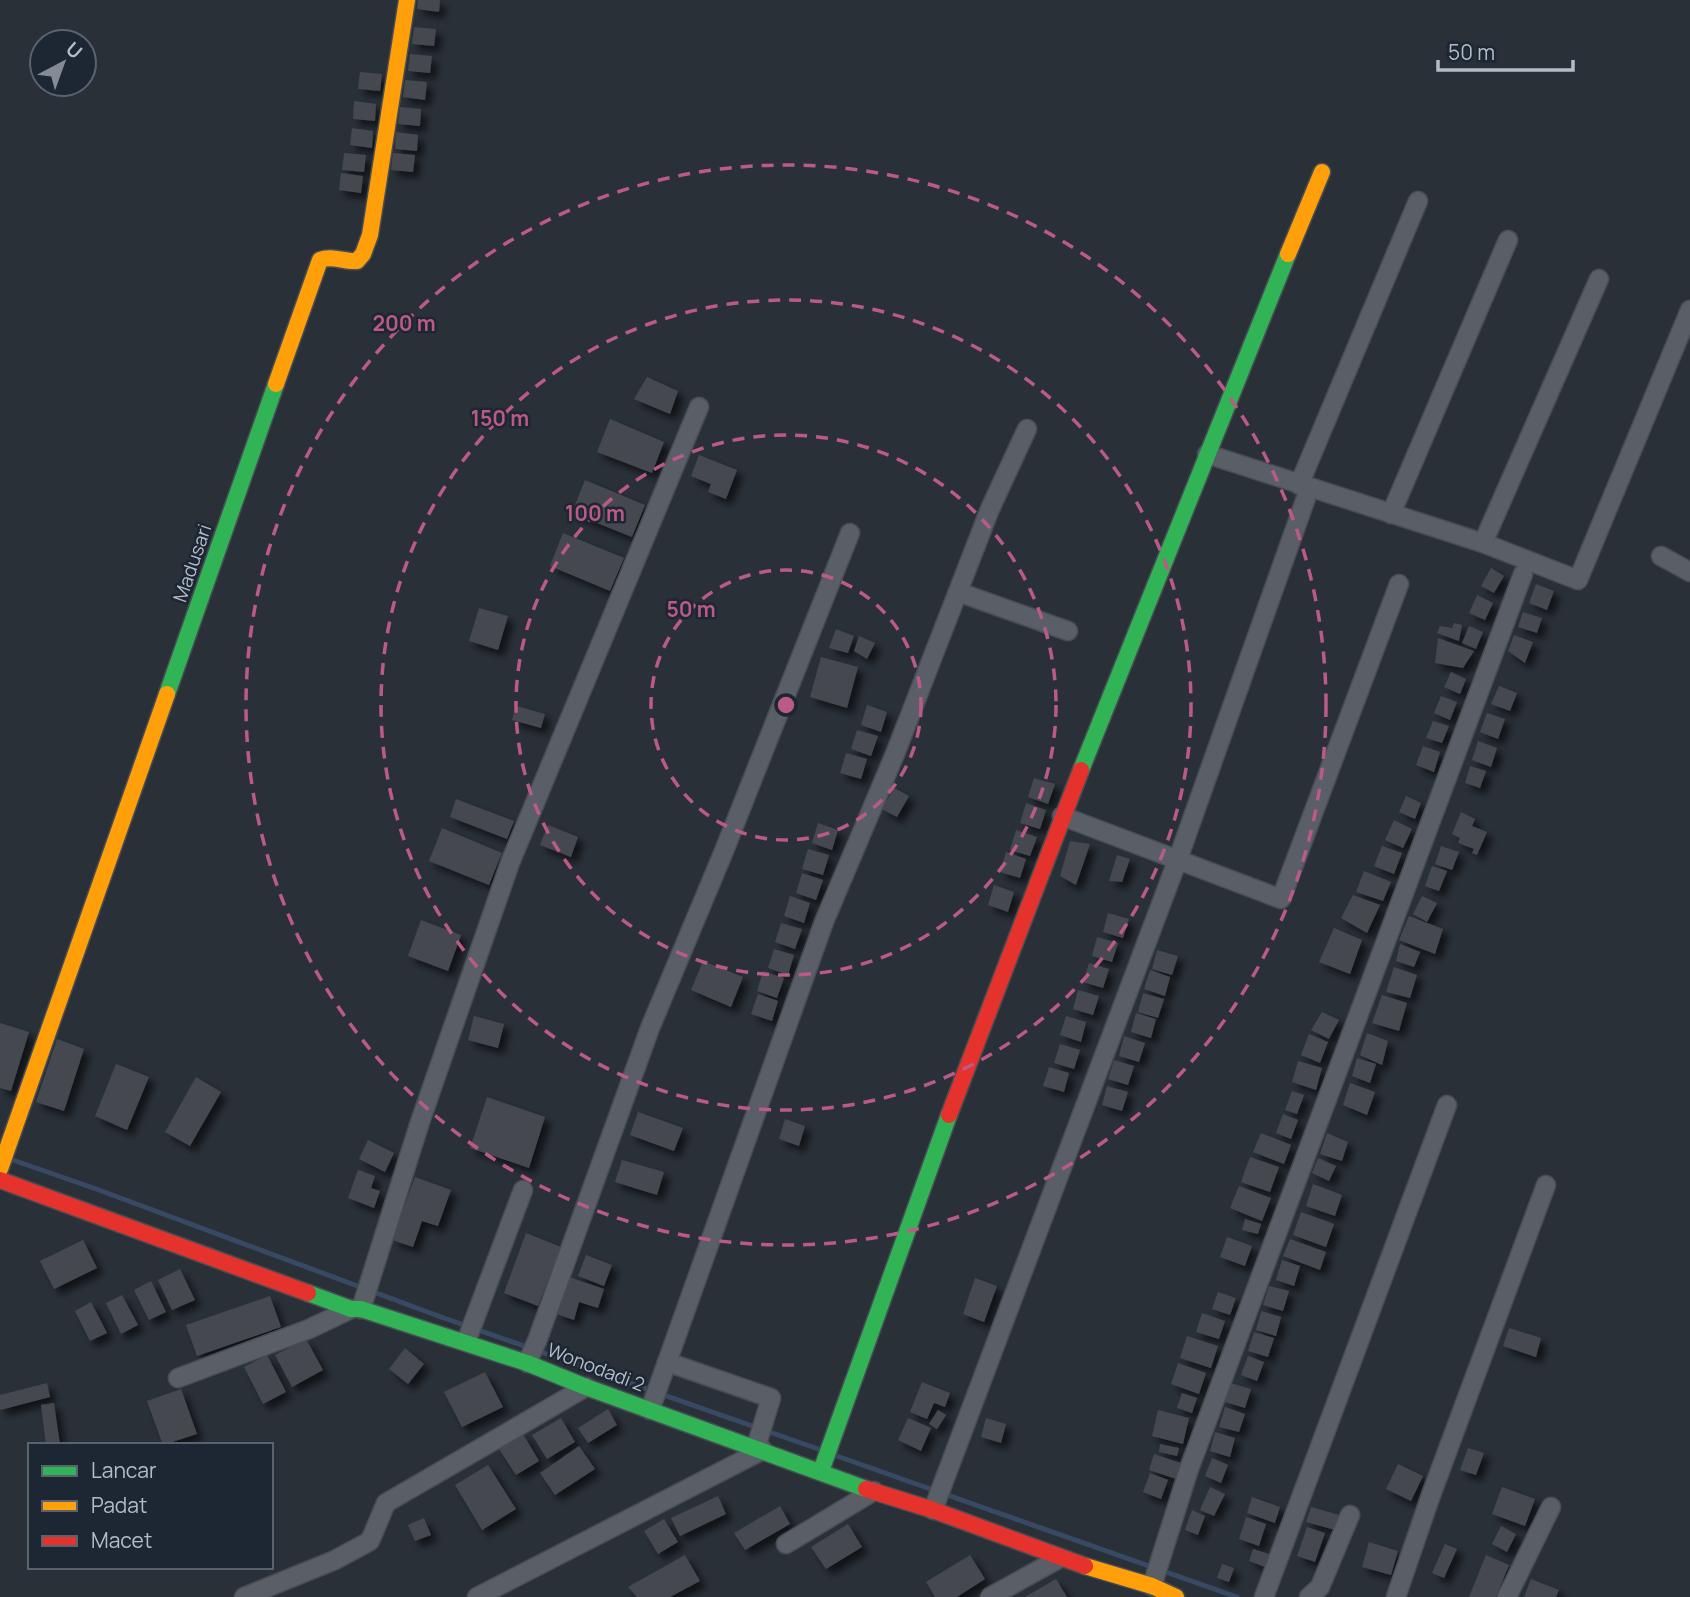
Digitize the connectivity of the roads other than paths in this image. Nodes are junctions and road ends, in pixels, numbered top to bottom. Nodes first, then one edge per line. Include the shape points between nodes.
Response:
1 (407, 0) edge
2 (1322, 173) dead end
3 (1418, 201) dead end
4 (1508, 240) dead end
5 (1600, 279) dead end
6 (1690, 310) edge
7 (699, 407) dead end
8 (1027, 429) dead end
9 (1207, 454) junction
10 (1302, 492) junction
11 (1391, 514) junction
12 (850, 533) dead end
13 (1483, 543) junction
14 (1661, 556) dead end
15 (1690, 572) edge
16 (1523, 574) dead end
17 (1399, 584) dead end
18 (958, 592) junction
19 (1068, 631) dead end
20 (1062, 816) junction
21 (1178, 859) junction
22 (1447, 1105) dead end
23 (0, 1169) edge
24 (0, 1180) edge
25 (1546, 1185) dead end
26 (523, 1190) dead end
27 (361, 1300) junction
28 (470, 1332) junction
29 (531, 1353) junction
30 (667, 1362) junction
31 (178, 1378) dead end
32 (586, 1387) junction
33 (651, 1406) junction
34 (760, 1438) junction
35 (825, 1460) junction
36 (874, 1491) junction
37 (937, 1496) junction
38 (1551, 1507) dead end
39 (1350, 1515) dead end
40 (786, 1544) dead end
41 (1060, 1558) junction
42 (1156, 1573) junction
43 (244, 1597) edge
44 (477, 1597) edge
45 (990, 1597) edge
46 (1174, 1597) edge
47 (1264, 1597) edge
48 (1309, 1597) edge
49 (1396, 1597) edge
50 (1507, 1597) edge

1 - 23 street, Madusari via 370,235 357,261 320,260
2 - 9 street
3 - 10 street
4 - 11 street
5 - 13 street
6 - 13 street via 1578,580
7 - 27 street via 510,863
8 - 18 street
9 - 10 street
9 - 20 street
10 - 11 street
10 - 21 street
11 - 13 street
12 - 29 street via 650,1028
14 - 15 street
16 - 42 street via 1189,1469
17 - 21 street via 1281,899
18 - 19 street
18 - 30 street via 824,922
20 - 21 street
20 - 35 street via 921,1189
21 - 37 street
22 - 47 street
24 - 27 street, Wonodadi 2
25 - 49 street
26 - 28 street
27 - 28 street, Wonodadi 2
27 - 31 street via 309,1329
28 - 29 street, Wonodadi 2
29 - 32 street, Wonodadi 2
30 - 33 street
30 - 34 street via 771,1398
32 - 33 street, Wonodadi 2
32 - 43 street via 386,1503 370,1541
33 - 34 street, Wonodadi 2
34 - 35 street, Wonodadi 2
34 - 44 street
35 - 36 street, Wonodadi 2
36 - 37 street, Wonodadi 2
36 - 40 street
37 - 41 street, Wonodadi 2
38 - 50 street
39 - 48 street via 1320,1587
41 - 42 street, Wonodadi 2
41 - 45 street
42 - 46 street, Wonodadi 2

